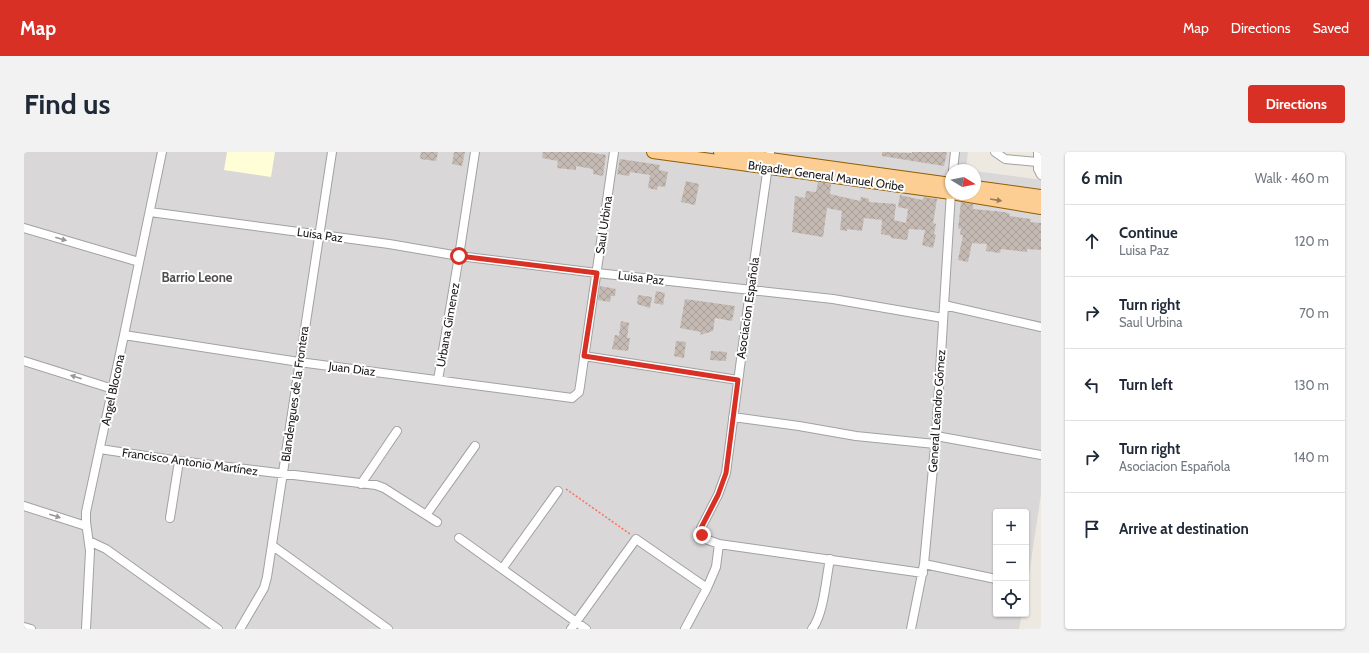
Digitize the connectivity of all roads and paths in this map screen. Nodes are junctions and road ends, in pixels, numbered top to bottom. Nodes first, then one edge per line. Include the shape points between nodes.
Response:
1 (162, 152) edge
2 (332, 152) edge
3 (475, 152) edge
4 (614, 152) edge
5 (657, 152) edge
6 (720, 152) edge
7 (955, 152) edge
8 (996, 152) edge
9 (1038, 152) edge
10 (700, 155) edge
11 (769, 159) edge
12 (1037, 162) junction
13 (954, 164) edge
14 (1041, 175) edge
15 (945, 183) edge
16 (981, 188) edge
17 (945, 192) edge
18 (1041, 196) edge
19 (981, 198) edge
20 (951, 200) edge
21 (1041, 208) edge
22 (150, 212) junction
23 (24, 228) edge
24 (319, 235) junction
25 (459, 256) junction
26 (139, 262) junction
27 (597, 273) junction
28 (750, 291) junction
29 (944, 305) junction
30 (943, 318) junction
31 (1041, 327) edge
32 (124, 335) junction
33 (584, 356) junction
34 (24, 361) edge
35 (299, 362) junction
36 (438, 380) junction
37 (738, 380) junction
38 (113, 389) junction
39 (579, 392) joint
40 (733, 417) junction
41 (396, 431) dead end
42 (935, 440) junction
43 (475, 446) dead end
44 (100, 449) junction
45 (1041, 455) edge
46 (179, 461) junction
47 (283, 474) junction
48 (361, 484) junction
49 (558, 491) joint
50 (24, 506) edge
51 (426, 515) junction
52 (170, 518) dead end
53 (437, 522) dead end
54 (86, 526) junction
55 (459, 538) dead end
56 (636, 539) junction
57 (90, 541) junction
58 (719, 544) junction
59 (273, 546) junction
60 (830, 559) junction
61 (924, 564) junction
62 (502, 568) junction
63 (923, 573) junction
64 (993, 577) edge
65 (707, 588) junction
66 (573, 626) edge
67 (24, 627) edge
68 (31, 629) edge
69 (86, 629) edge
70 (218, 629) edge
71 (240, 629) edge
72 (388, 629) edge
73 (586, 629) edge
74 (685, 629) edge
75 (812, 629) edge
76 (911, 629) edge

1 - 22 street, Angel Blocona
2 - 24 street, Blandengues de la Frontera
3 - 25 street, Urbana Gimenez
4 - 27 street, Saul Urbina
5 - 10 main road, Brigadier General Manuel Oribe
6 - 11 main road, Brigadier General Manuel Oribe
7 - 13 street
8 - 12 street via 1005,159
9 - 12 street
10 - 11 main road, Brigadier General Manuel Oribe
11 - 15 main road, Brigadier General Manuel Oribe
11 - 17 main road, Brigadier General Manuel Oribe
11 - 28 street, Asociacion Española
12 - 14 street
16 - 18 main road
19 -> 21 main road
20 - 29 street, General Leandro Gómez
22 - 24 street, Luisa Paz
22 - 26 street, Angel Blocona
23 -> 26 street
24 - 25 street, Luisa Paz
24 - 35 street, Blandengues de la Frontera
25 - 27 street, Luisa Paz
25 - 36 street, Urbana Gimenez
26 - 32 street, Angel Blocona
27 - 28 street, Luisa Paz
27 - 33 street, Saul Urbina
28 - 30 street, Luisa Paz via 833,299
28 - 37 street, Asociacion Española
29 - 30 street, General Leandro Gómez
29 - 31 street
30 - 42 street, General Leandro Gómez
32 - 35 street, Juan Diaz
32 - 38 street, Angel Blocona
33 - 37 street
33 - 39 street, Saul Urbina
38 -> 34 street
35 - 36 street, Juan Diaz
35 - 47 street, Blandengues de la Frontera
36 - 39 street, Juan Diaz via 572,398
37 - 40 street, Asociacion Española
38 - 44 street, Angel Blocona
40 - 42 street via 856,436
40 - 58 street, Asociacion Española via 726,473 701,528 702,535
41 - 48 street
42 - 45 street
42 - 61 street, General Leandro Gómez
43 - 51 street
44 - 46 street, Francisco Antonio Martínez
44 - 54 street, Angel Blocona via 86,512
46 - 47 street, Francisco Antonio Martínez
46 - 52 street
47 - 48 street, Francisco Antonio Martínez
47 - 59 street, Blandengues de la Frontera
48 - 51 street, Francisco Antonio Martínez via 384,488
49 - 56 path via 564,488 568,490
49 - 62 street
50 -> 54 street
51 - 53 street, Francisco Antonio Martínez
54 - 57 street, Angel Blocona
55 - 62 street
56 - 65 street
56 - 66 street
57 - 69 street, Angel Blocona
57 - 70 street via 106,549
58 - 60 street
58 - 65 street via 716,567
59 - 71 street, Blandengues de la Frontera via 264,588
59 - 72 street
60 - 63 street
60 - 75 street via 821,609 817,623
61 - 63 street, General Leandro Gómez
61 - 64 street
62 - 66 street
63 - 76 street, General Leandro Gómez
65 - 74 street
66 - 73 street
67 - 68 street

